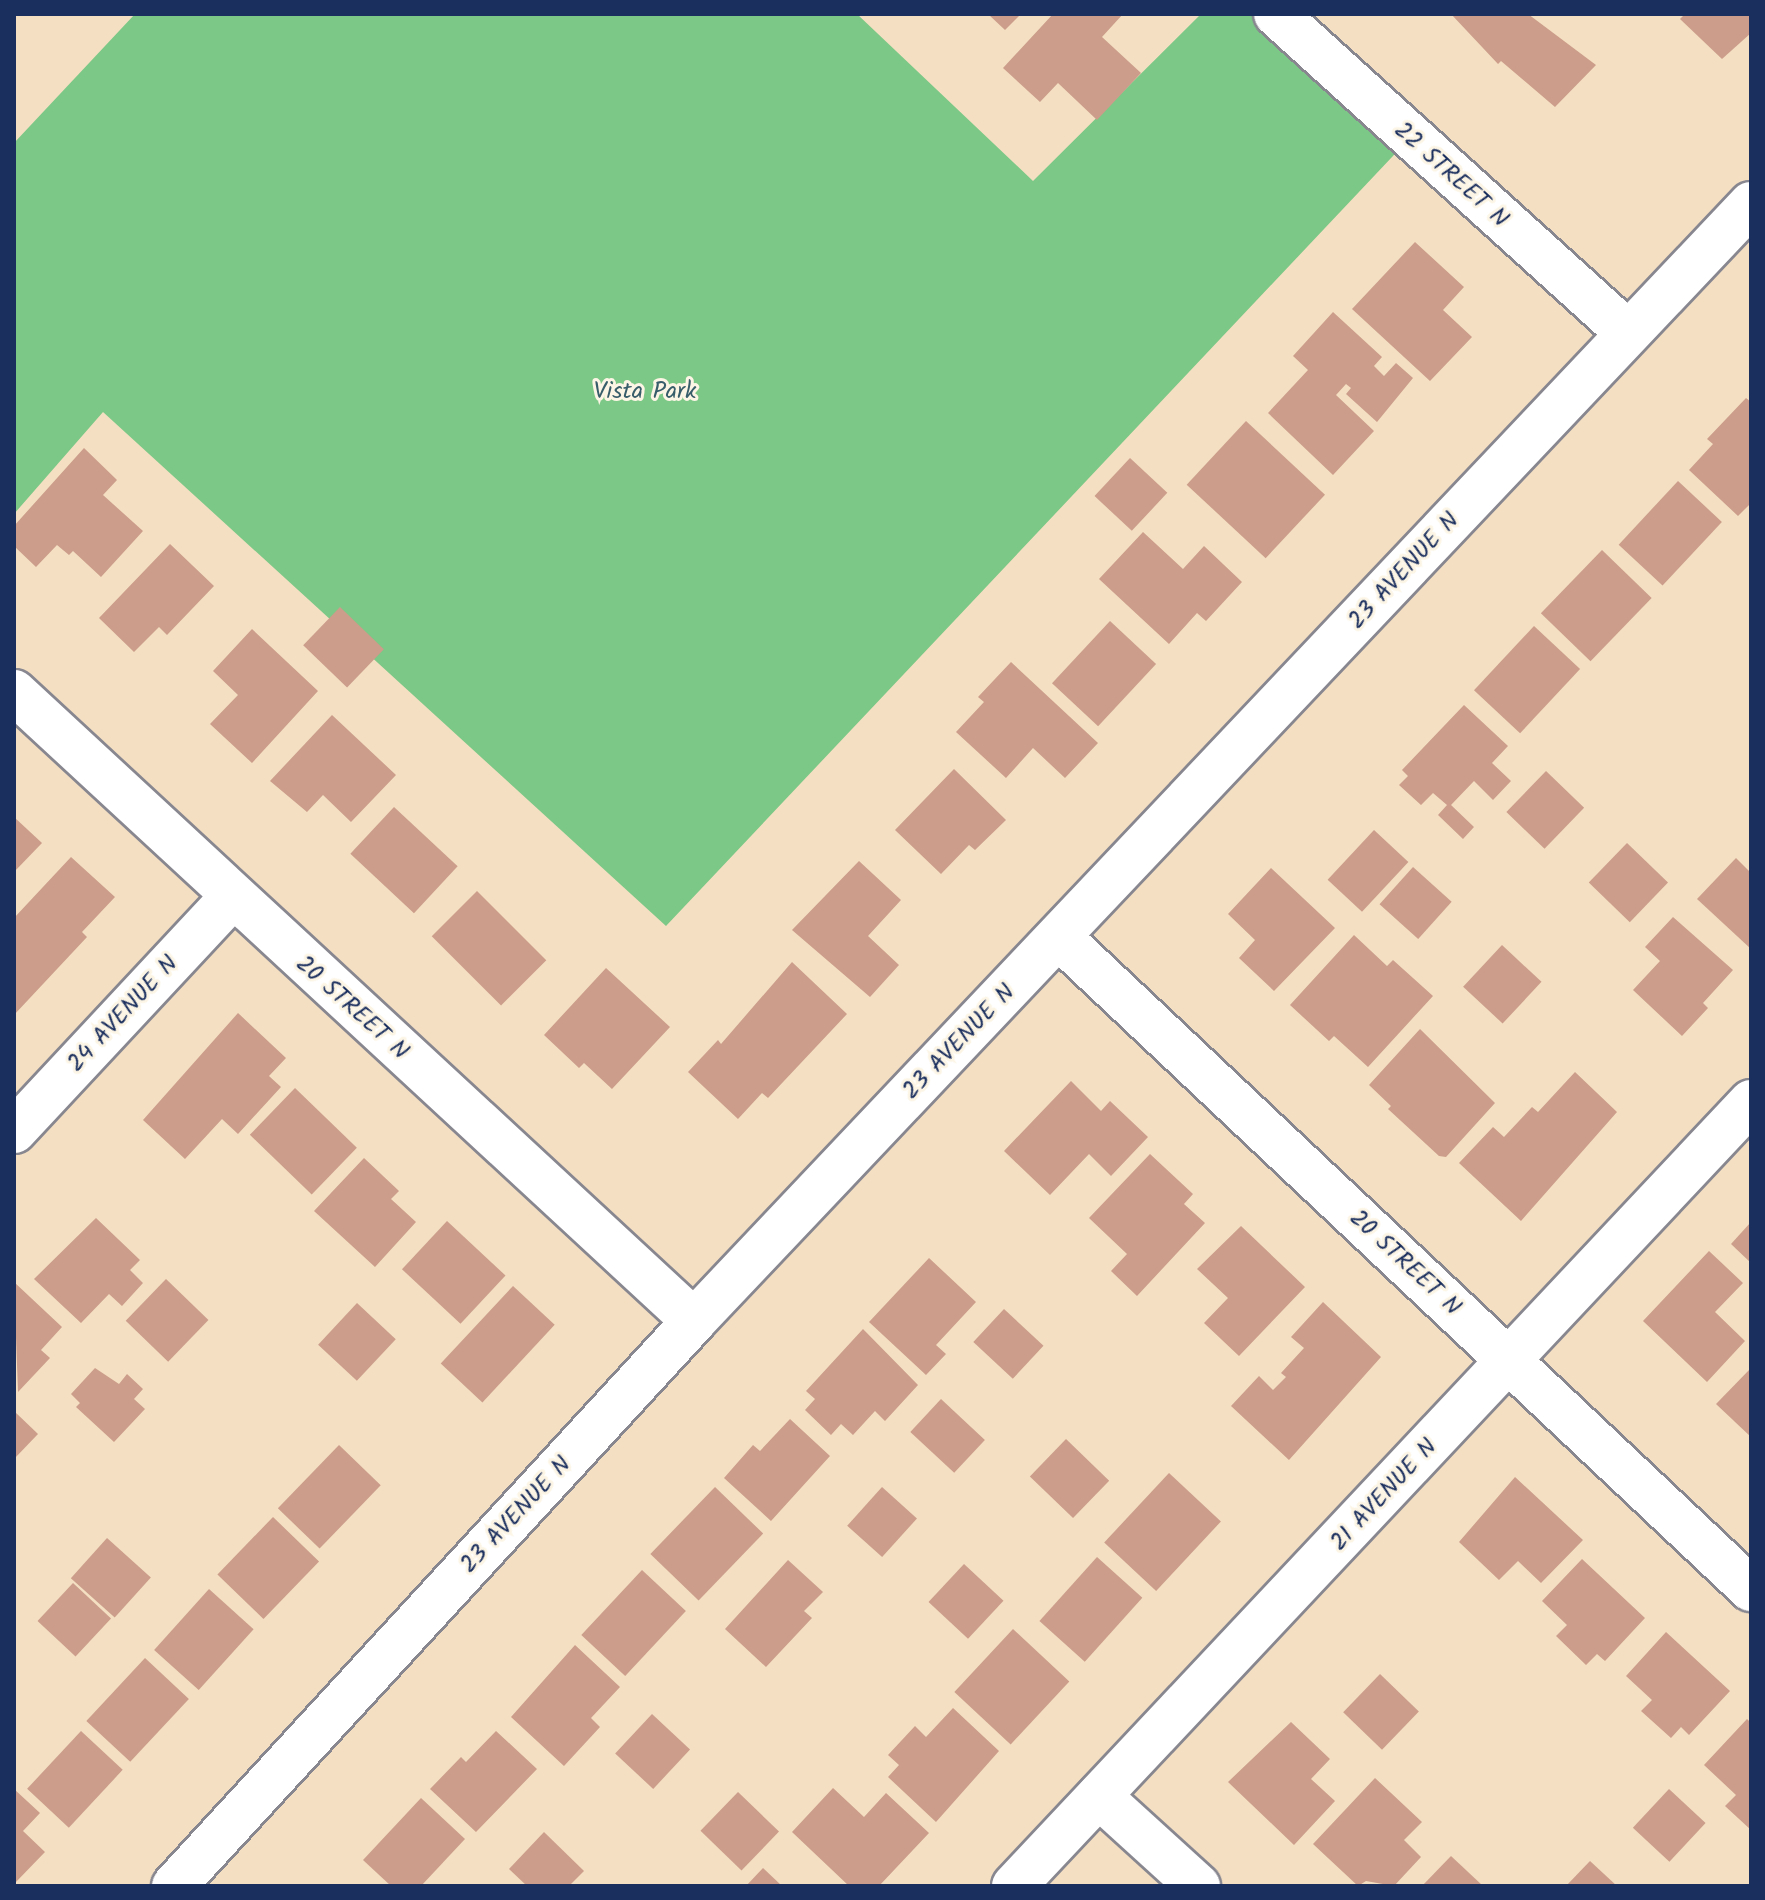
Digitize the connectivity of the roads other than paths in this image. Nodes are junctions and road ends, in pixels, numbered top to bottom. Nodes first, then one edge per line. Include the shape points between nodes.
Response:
1 (1276, 14) edge
2 (1751, 204) edge
3 (1628, 333) junction
4 (14, 692) edge
5 (231, 898) junction
6 (1059, 937) junction
7 (1751, 1102) edge
8 (14, 1131) edge
9 (694, 1321) junction
10 (1510, 1361) junction
11 (1751, 1589) edge
12 (1099, 1796) junction
13 (174, 1886) edge
14 (1014, 1886) edge
15 (1198, 1886) edge

1 - 3 street, 22 STREET N
2 - 3 street, 23 AVENUE N
3 - 6 street, 23 AVENUE N
4 - 5 street, 20 STREET N
5 - 8 street, 24 AVENUE N
5 - 9 street, 20 STREET N
6 - 9 street, 23 AVENUE N
6 - 10 street, 20 STREET N
7 - 10 street, 21 AVENUE N
9 - 13 street, 23 AVENUE N
10 - 11 street, 20 STREET N
10 - 12 street, 21 AVENUE N
12 - 14 street, 21 AVENUE N
12 - 15 street

